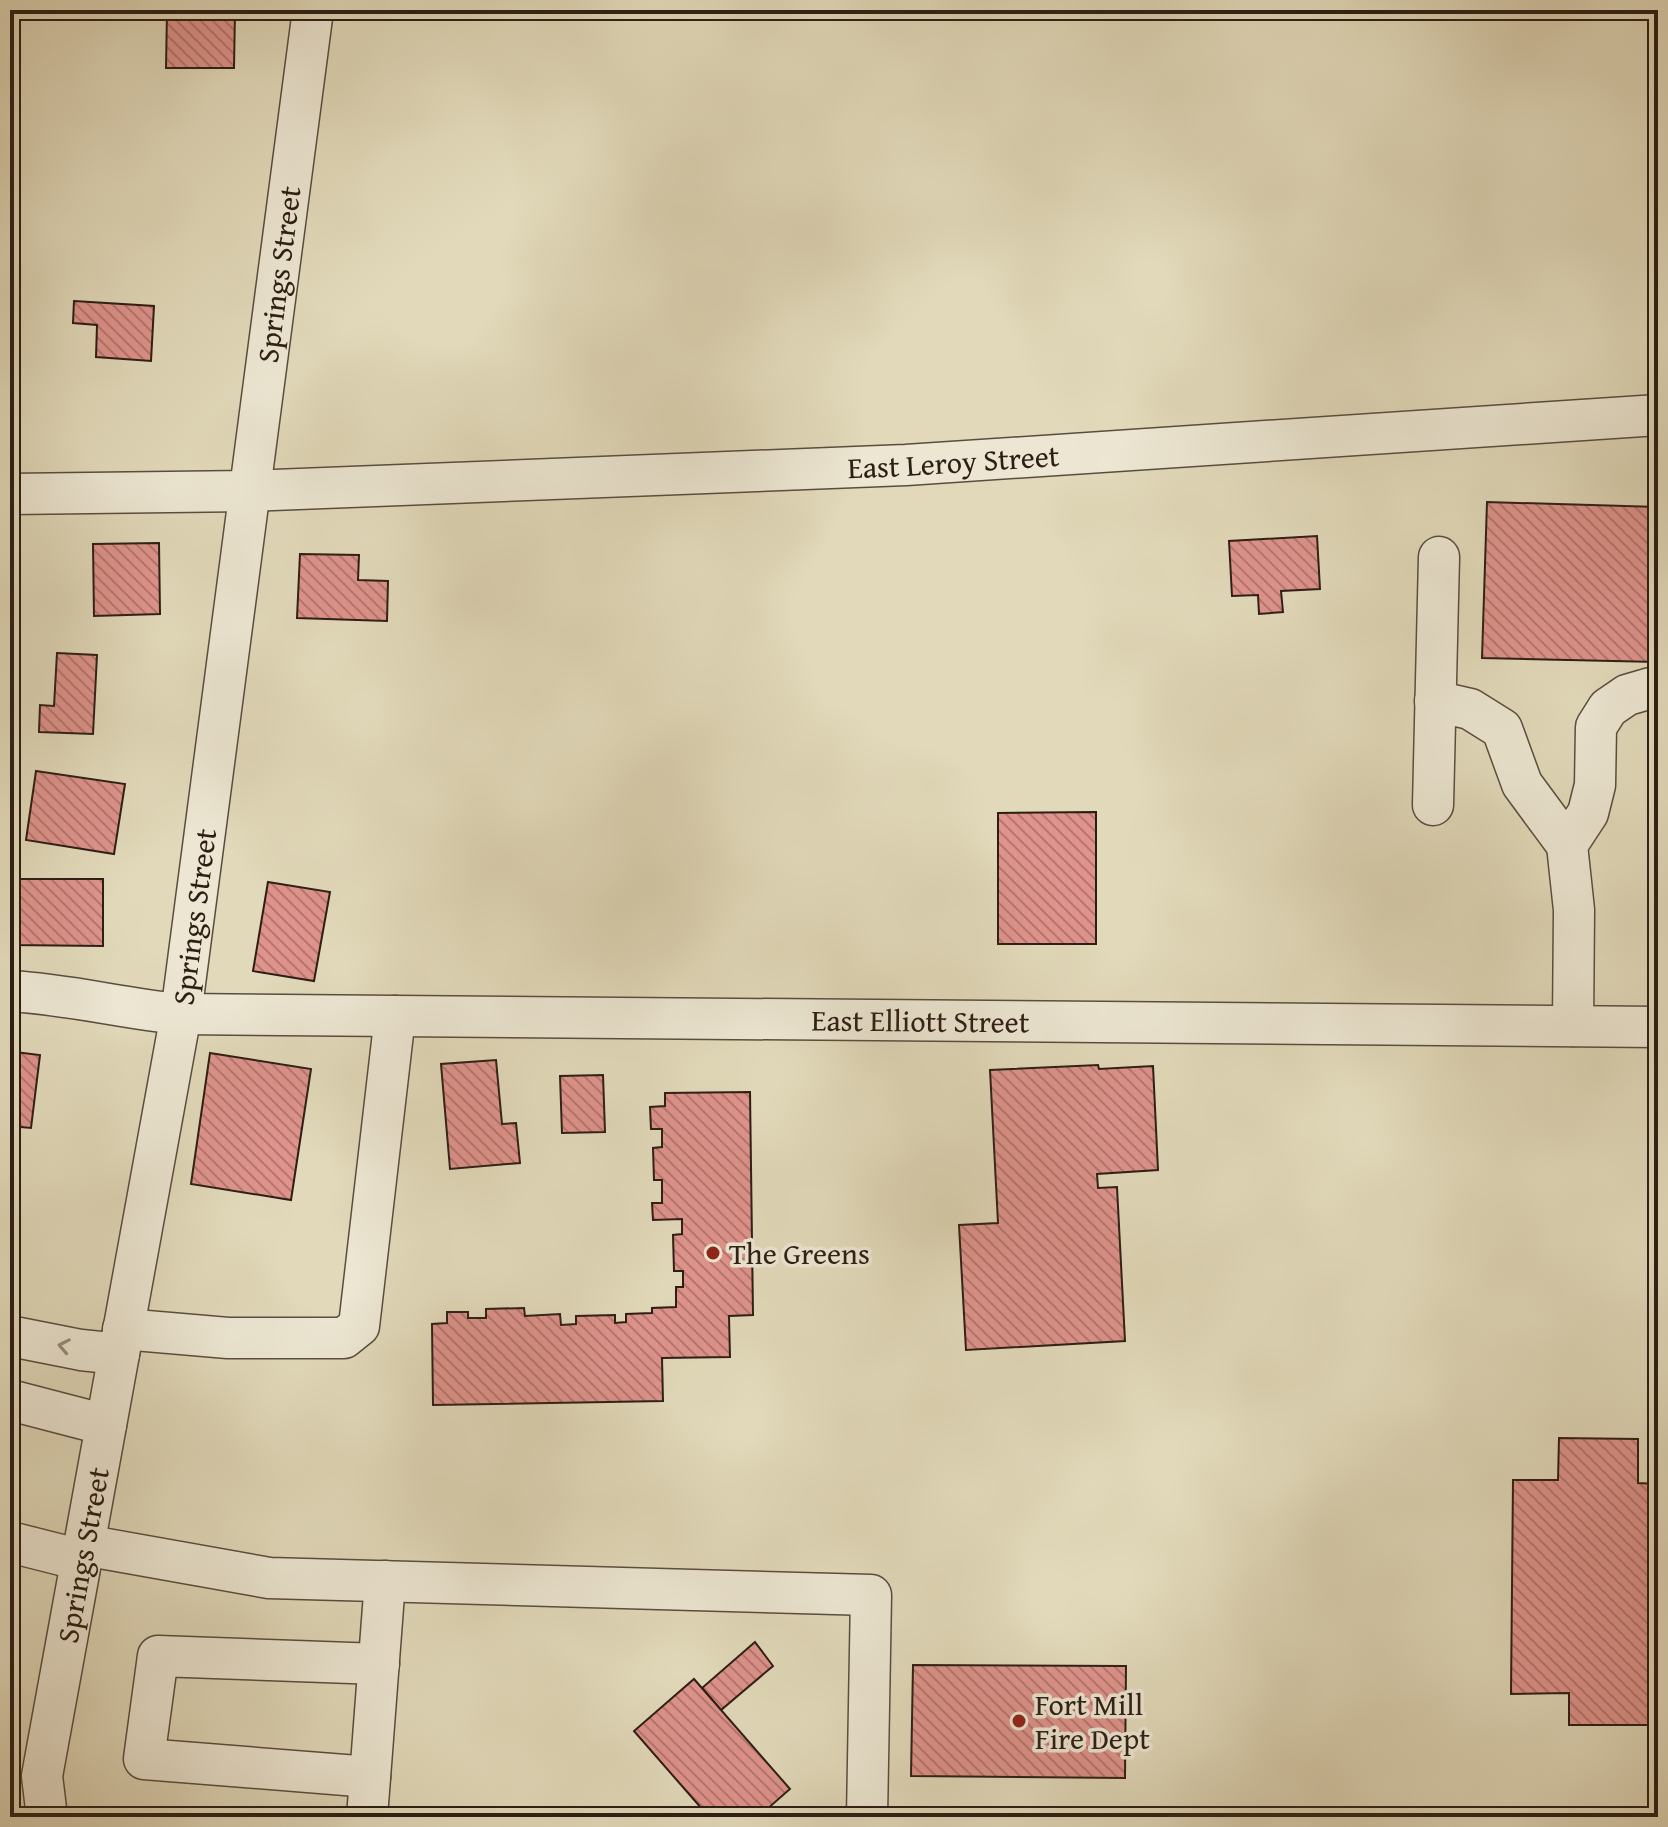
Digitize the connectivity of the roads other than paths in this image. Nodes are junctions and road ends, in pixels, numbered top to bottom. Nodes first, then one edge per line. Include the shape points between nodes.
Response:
1 (313, 10) edge
2 (1658, 415) edge
3 (248, 491) junction
4 (10, 494) edge
5 (1439, 557) dead end
6 (1658, 688) edge
7 (1435, 701) junction
8 (1433, 805) dead end
9 (1567, 845) junction
10 (10, 991) edge
11 (181, 1014) junction
12 (395, 1016) junction
13 (1573, 1026) junction
14 (1658, 1027) edge
15 (10, 1336) edge
16 (121, 1341) junction
17 (10, 1400) edge
18 (106, 1425) junction
19 (10, 1542) edge
20 (82, 1553) junction
21 (385, 1581) junction
22 (379, 1664) junction
23 (370, 1777) junction
24 (47, 1817) edge
25 (367, 1817) edge
26 (867, 1817) edge

1 - 3 street, Springs Street
2 - 3 street, East Leroy Street via 906,465
3 - 4 street, East Leroy Street
3 - 11 street, Springs Street
5 - 7 street
6 - 9 street via 1627,695 1608,708 1596,727 1595,785 1588,813
7 - 8 street
7 - 9 street via 1470,709 1502,729 1522,784
9 - 13 street via 1574,910
10 - 11 street, East Elliott Street
11 - 12 street, East Elliott Street
11 - 16 street, Springs Street
12 - 13 street, East Elliott Street
12 - 16 street via 359,1326 344,1338
13 - 14 street, East Elliott Street
16 -> 15 street via 81,1350
16 - 18 street, Springs Street
17 - 18 street
18 - 20 street, Springs Street
19 - 20 street
20 - 21 street via 269,1578
20 - 24 street, Springs Street via 42,1776
21 - 22 street
21 - 26 street via 871,1595
22 - 23 street
22 - 23 street via 158,1656 144,1759
23 - 25 street

